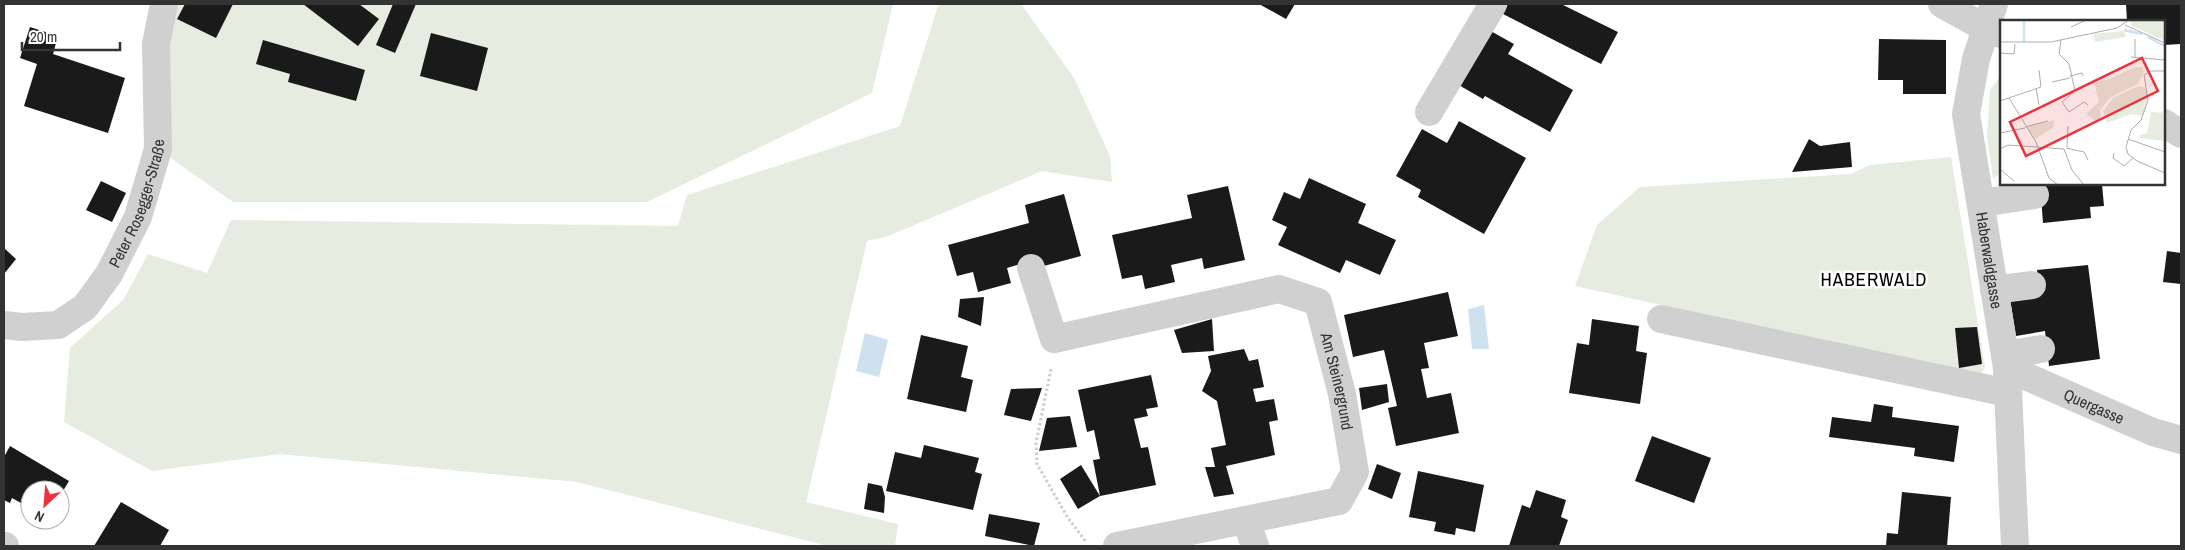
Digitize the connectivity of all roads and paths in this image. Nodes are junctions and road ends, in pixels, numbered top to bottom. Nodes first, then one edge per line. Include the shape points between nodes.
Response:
1 (164, 4) edge
2 (1493, 4) edge
3 (1942, 4) edge
4 (1994, 22) edge
5 (1429, 112) dead end
6 (2165, 124) edge
7 (2181, 134) edge
8 (2035, 195) dead end
9 (1980, 204) junction
10 (1031, 268) dead end
11 (2032, 285) dead end
12 (1994, 290) junction
13 (1660, 319) dead end
14 (4, 325) edge
15 (2041, 349) dead end
16 (2007, 372) junction
17 (1049, 384) dead end
18 (2181, 440) edge
19 (1246, 520) junction
20 (1089, 546) edge
21 (1116, 546) edge
22 (1255, 546) edge
23 (2015, 546) edge

1 - 14 street, Peter Rosegger-Straße via 156,44 158,149 138,217 109,274 86,307 58,325
2 - 5 street
3 - 4 street, Haberwaldgasse
4 - 9 street, Haberwaldgasse via 1976,59 1966,114
6 - 7 street
8 - 9 street
9 - 12 street, Haberwaldgasse
10 - 19 street, Am Steinergrund via 1054,339 1279,290 1318,302 1342,394 1355,472 1340,501
11 - 12 street
12 - 16 street, Haberwaldgasse
13 - 16 street
15 - 16 street
16 - 18 street, Quergasse via 2153,432
16 - 23 street, Haberwaldgasse
17 - 20 path via 1036,443 1037,464 1068,518
19 - 21 street, Am Steinergrund
19 - 22 street

